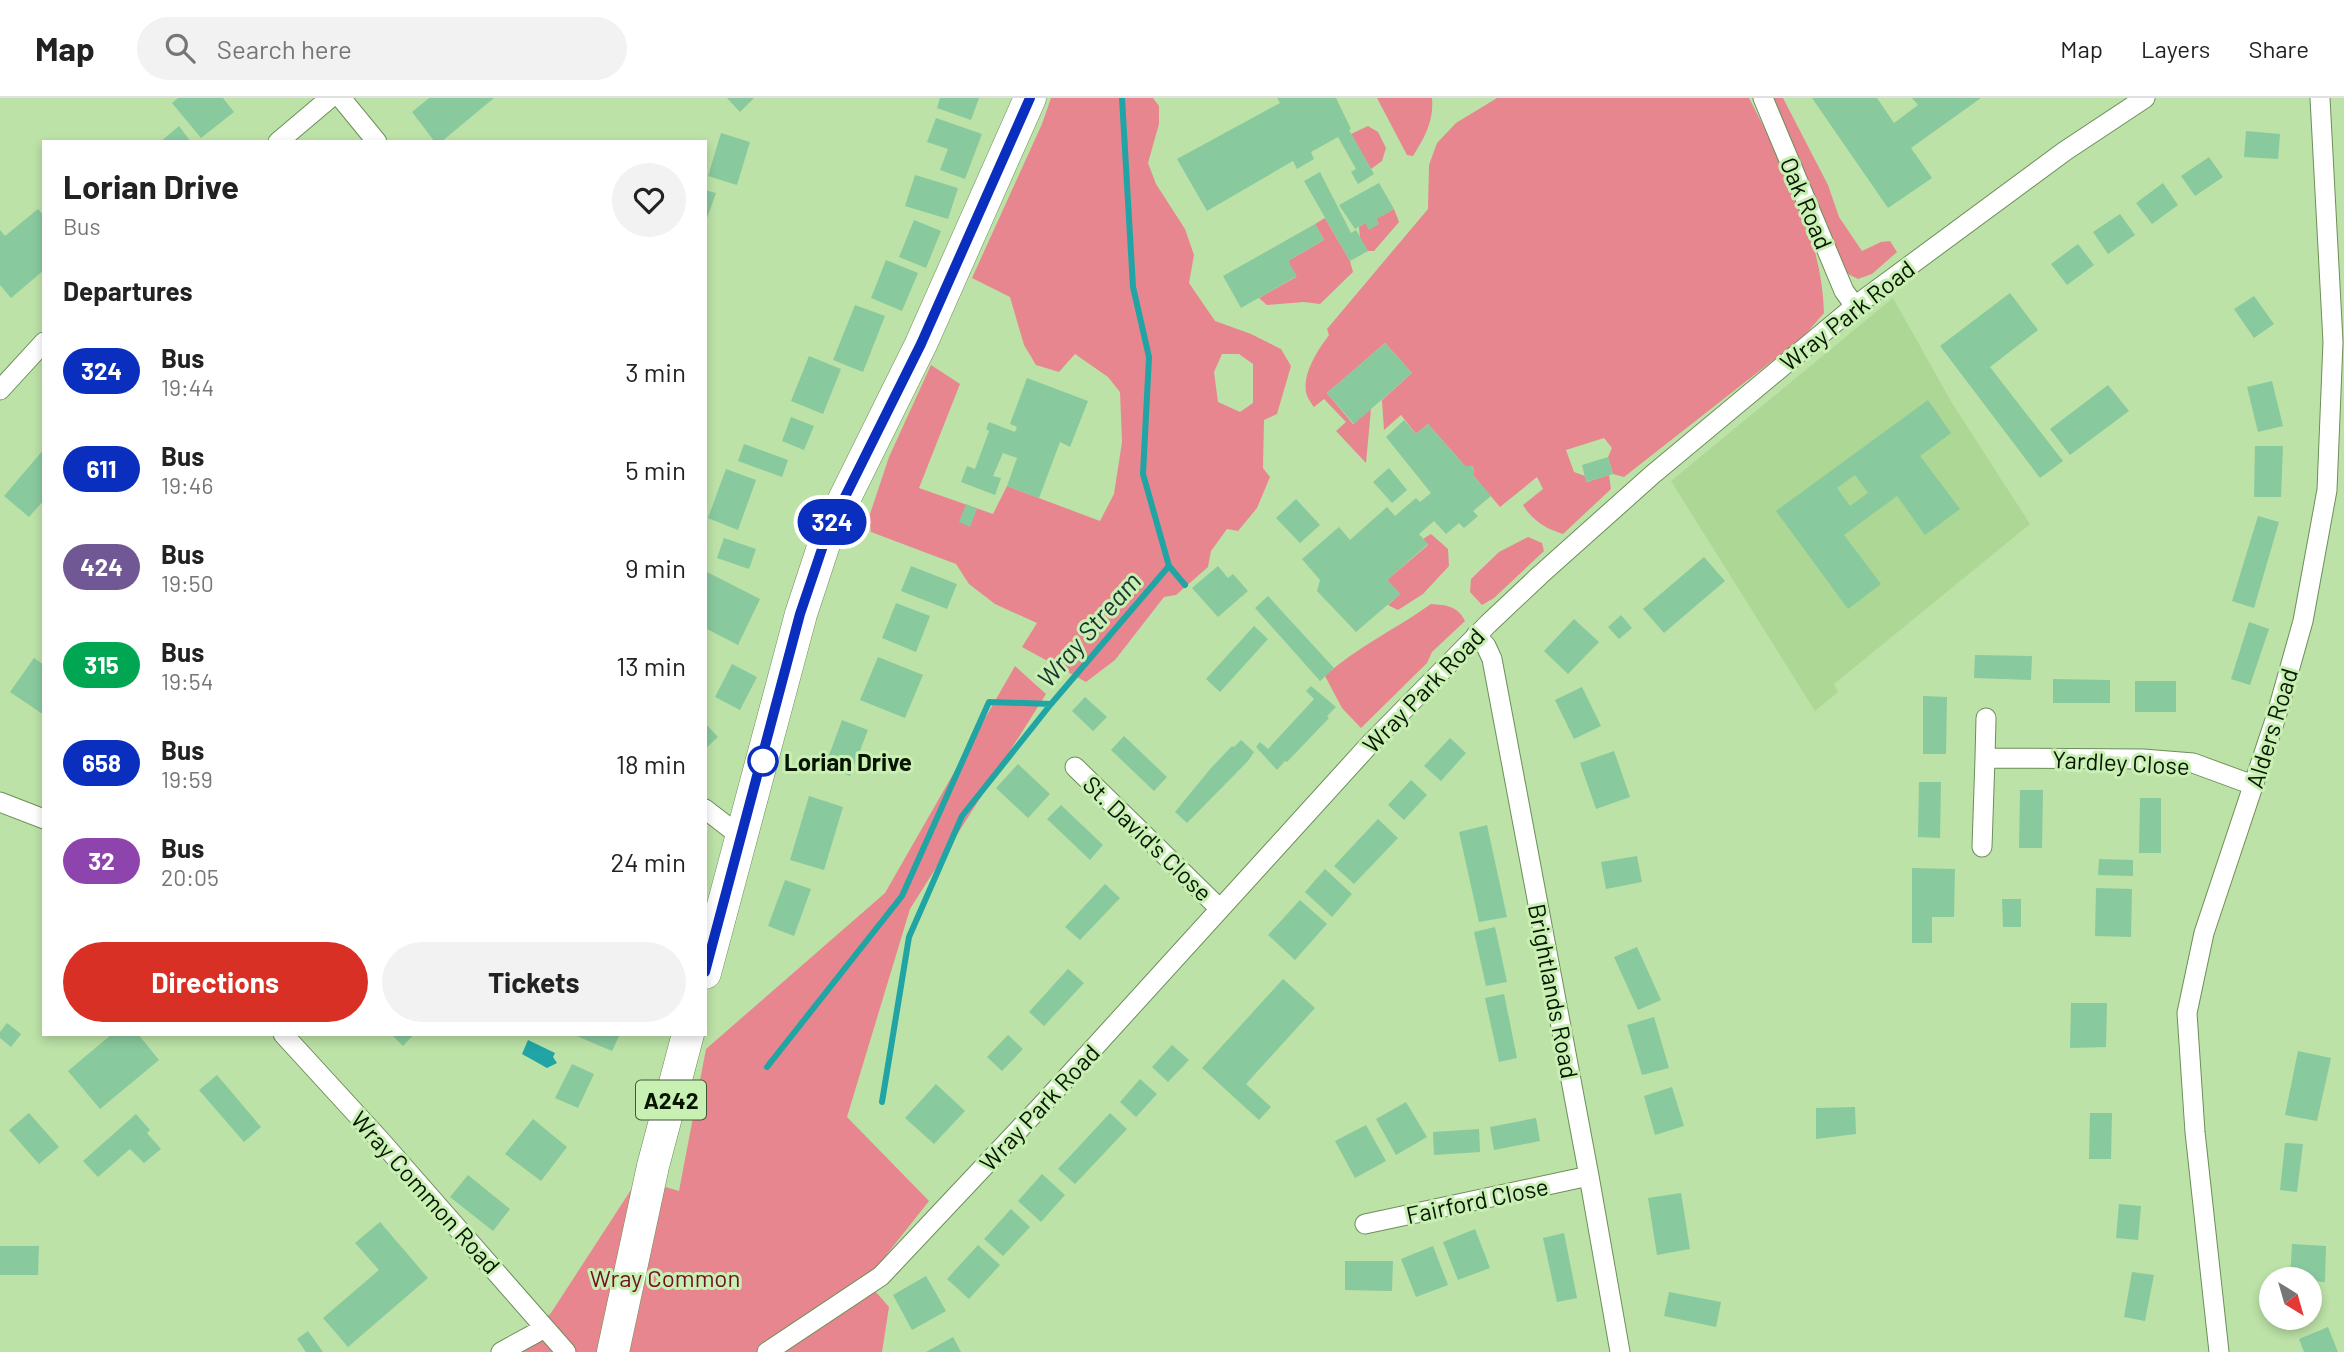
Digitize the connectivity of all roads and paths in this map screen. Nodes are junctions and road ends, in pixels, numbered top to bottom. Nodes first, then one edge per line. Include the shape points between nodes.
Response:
1 (330, 98) edge
2 (341, 98) edge
3 (1030, 98) edge
4 (1763, 98) edge
5 (2145, 98) edge
6 (2320, 98) edge
7 (280, 140) edge
8 (375, 140) edge
9 (1855, 306) junction
10 (42, 344) edge
11 (0, 390) edge
12 (1476, 635) junction
13 (1986, 718) dead end
14 (1985, 758) junction
15 (1075, 768) dead end
16 (2253, 785) junction
17 (0, 802) edge
18 (707, 811) edge
19 (42, 818) edge
20 (740, 836) junction
21 (1982, 847) dead end
22 (1220, 909) junction
23 (707, 964) edge
24 (285, 1036) edge
25 (687, 1036) edge
26 (1590, 1176) junction
27 (1365, 1224) dead end
28 (545, 1328) junction
29 (501, 1352) edge
30 (566, 1352) edge
31 (613, 1352) edge
32 (767, 1352) edge
33 (1620, 1352) edge
34 (2219, 1352) edge

1 - 7 street
2 - 8 street
3 - 20 main road via 921,344 828,531 800,614
4 - 9 street, Oak Road via 1844,291
5 - 9 street, Wray Park Road via 2065,151
6 - 16 street, Alders Road via 2333,341 2327,490 2303,621
9 - 12 street, Wray Park Road via 1651,475
10 - 11 street
12 - 22 street, Wray Park Road
12 - 26 street, Brightlands Road via 1492,659
13 - 14 street
14 - 16 street, Yardley Close via 2193,763
14 - 21 street
15 - 22 street, St. David's Close
16 - 34 street, Alders Road via 2204,933 2187,1013
17 - 19 street
18 - 20 street
20 - 23 main road
22 - 32 street, Wray Park Road via 881,1276
24 - 28 street, Wray Common Road
25 - 31 main road, A242 via 653,1166
26 - 27 street, Fairford Close
26 - 33 street, Brightlands Road
28 - 29 street
28 - 30 street, Wray Common Road

